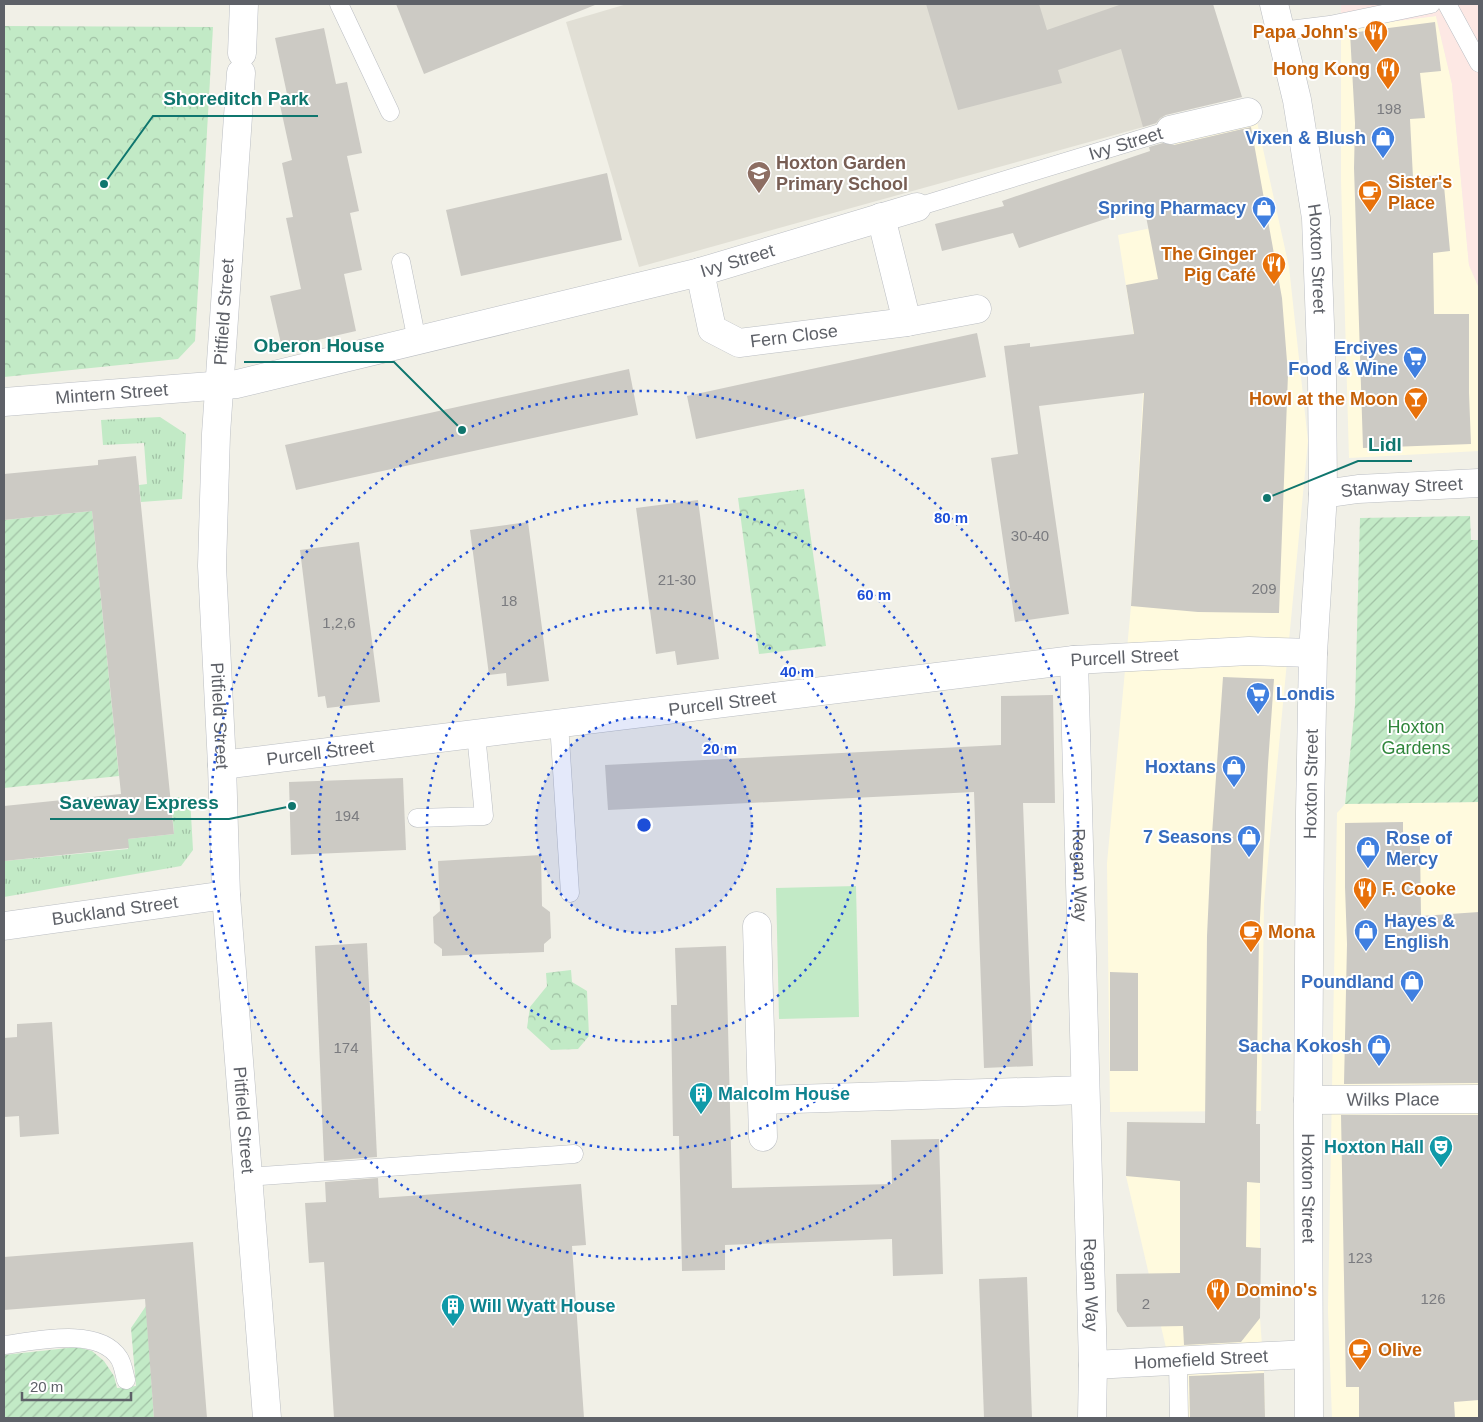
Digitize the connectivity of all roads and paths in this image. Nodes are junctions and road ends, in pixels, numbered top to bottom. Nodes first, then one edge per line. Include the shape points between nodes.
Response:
1 (244, 4) edge
2 (339, 4) edge
3 (1274, 4) edge
4 (1431, 4) edge
5 (1447, 4) edge
6 (1281, 31) junction
7 (1479, 63) edge
8 (390, 112) dead end
9 (1248, 112) dead end
10 (1170, 130) joint
11 (917, 207) joint
12 (881, 217) junction
13 (401, 262) dead end
14 (700, 272) junction
15 (977, 309) dead end
16 (907, 322) junction
17 (417, 340) junction
18 (219, 386) junction
19 (4, 402) edge
20 (1479, 483) edge
21 (1324, 494) junction
22 (1314, 653) junction
23 (1074, 660) junction
24 (560, 723) junction
25 (476, 734) junction
26 (222, 765) junction
27 (417, 818) dead end
28 (570, 893) dead end
29 (226, 895) junction
30 (4, 926) edge
31 (757, 926) dead end
32 (1085, 1090) junction
33 (1479, 1099) edge
34 (762, 1100) junction
35 (1308, 1100) junction
36 (763, 1136) dead end
37 (574, 1154) dead end
38 (247, 1178) junction
39 (4, 1344) edge
40 (1308, 1354) junction
41 (1178, 1360) junction
42 (1093, 1365) junction
43 (126, 1380) dead end
44 (267, 1418) edge
45 (1092, 1418) edge
46 (1179, 1418) edge
47 (1309, 1418) edge

1 - 18 street, Pitfield Street
2 - 8 lane
3 - 6 street, Hoxton Street
4 - 6 lane via 1330,26
5 - 7 lane
6 - 21 street, Hoxton Street via 1297,100 1316,218
9 - 10 street, Ivy Street
10 - 11 lane, Ivy Street
11 - 12 street, Ivy Street
12 - 14 street, Ivy Street
12 - 16 street
13 - 17 lane
14 - 16 street, Fern Close via 712,329 739,343
14 - 17 street, Ivy Street
15 - 16 street, Fern Close
17 - 18 street, Ivy Street
18 - 19 street, Mintern Street
18 - 26 street, Pitfield Street via 212,566
20 - 21 street, Stanway Street via 1358,489
21 - 22 street, Hoxton Street
22 - 23 street, Purcell Street via 1249,651
22 - 35 street, Hoxton Street
23 - 24 street, Purcell Street
23 - 32 street, Regan Way
24 - 25 street, Purcell Street
24 - 28 lane
25 - 26 street, Purcell Street
25 - 27 lane via 484,816
26 - 29 street, Pitfield Street
29 - 30 street, Buckland Street
29 - 38 street, Pitfield Street
31 - 34 street
32 - 34 street
32 - 42 street, Regan Way
33 - 35 street, Wilks Place
34 - 36 street
35 - 40 street, Hoxton Street
37 - 38 lane
38 - 44 street, Pitfield Street
39 - 43 lane via 79,1337 92,1340 118,1357
40 - 41 street, Homefield Street
40 - 47 street, Hoxton Street
41 - 42 street, Homefield Street
41 - 46 lane
42 - 45 street, Regan Way

